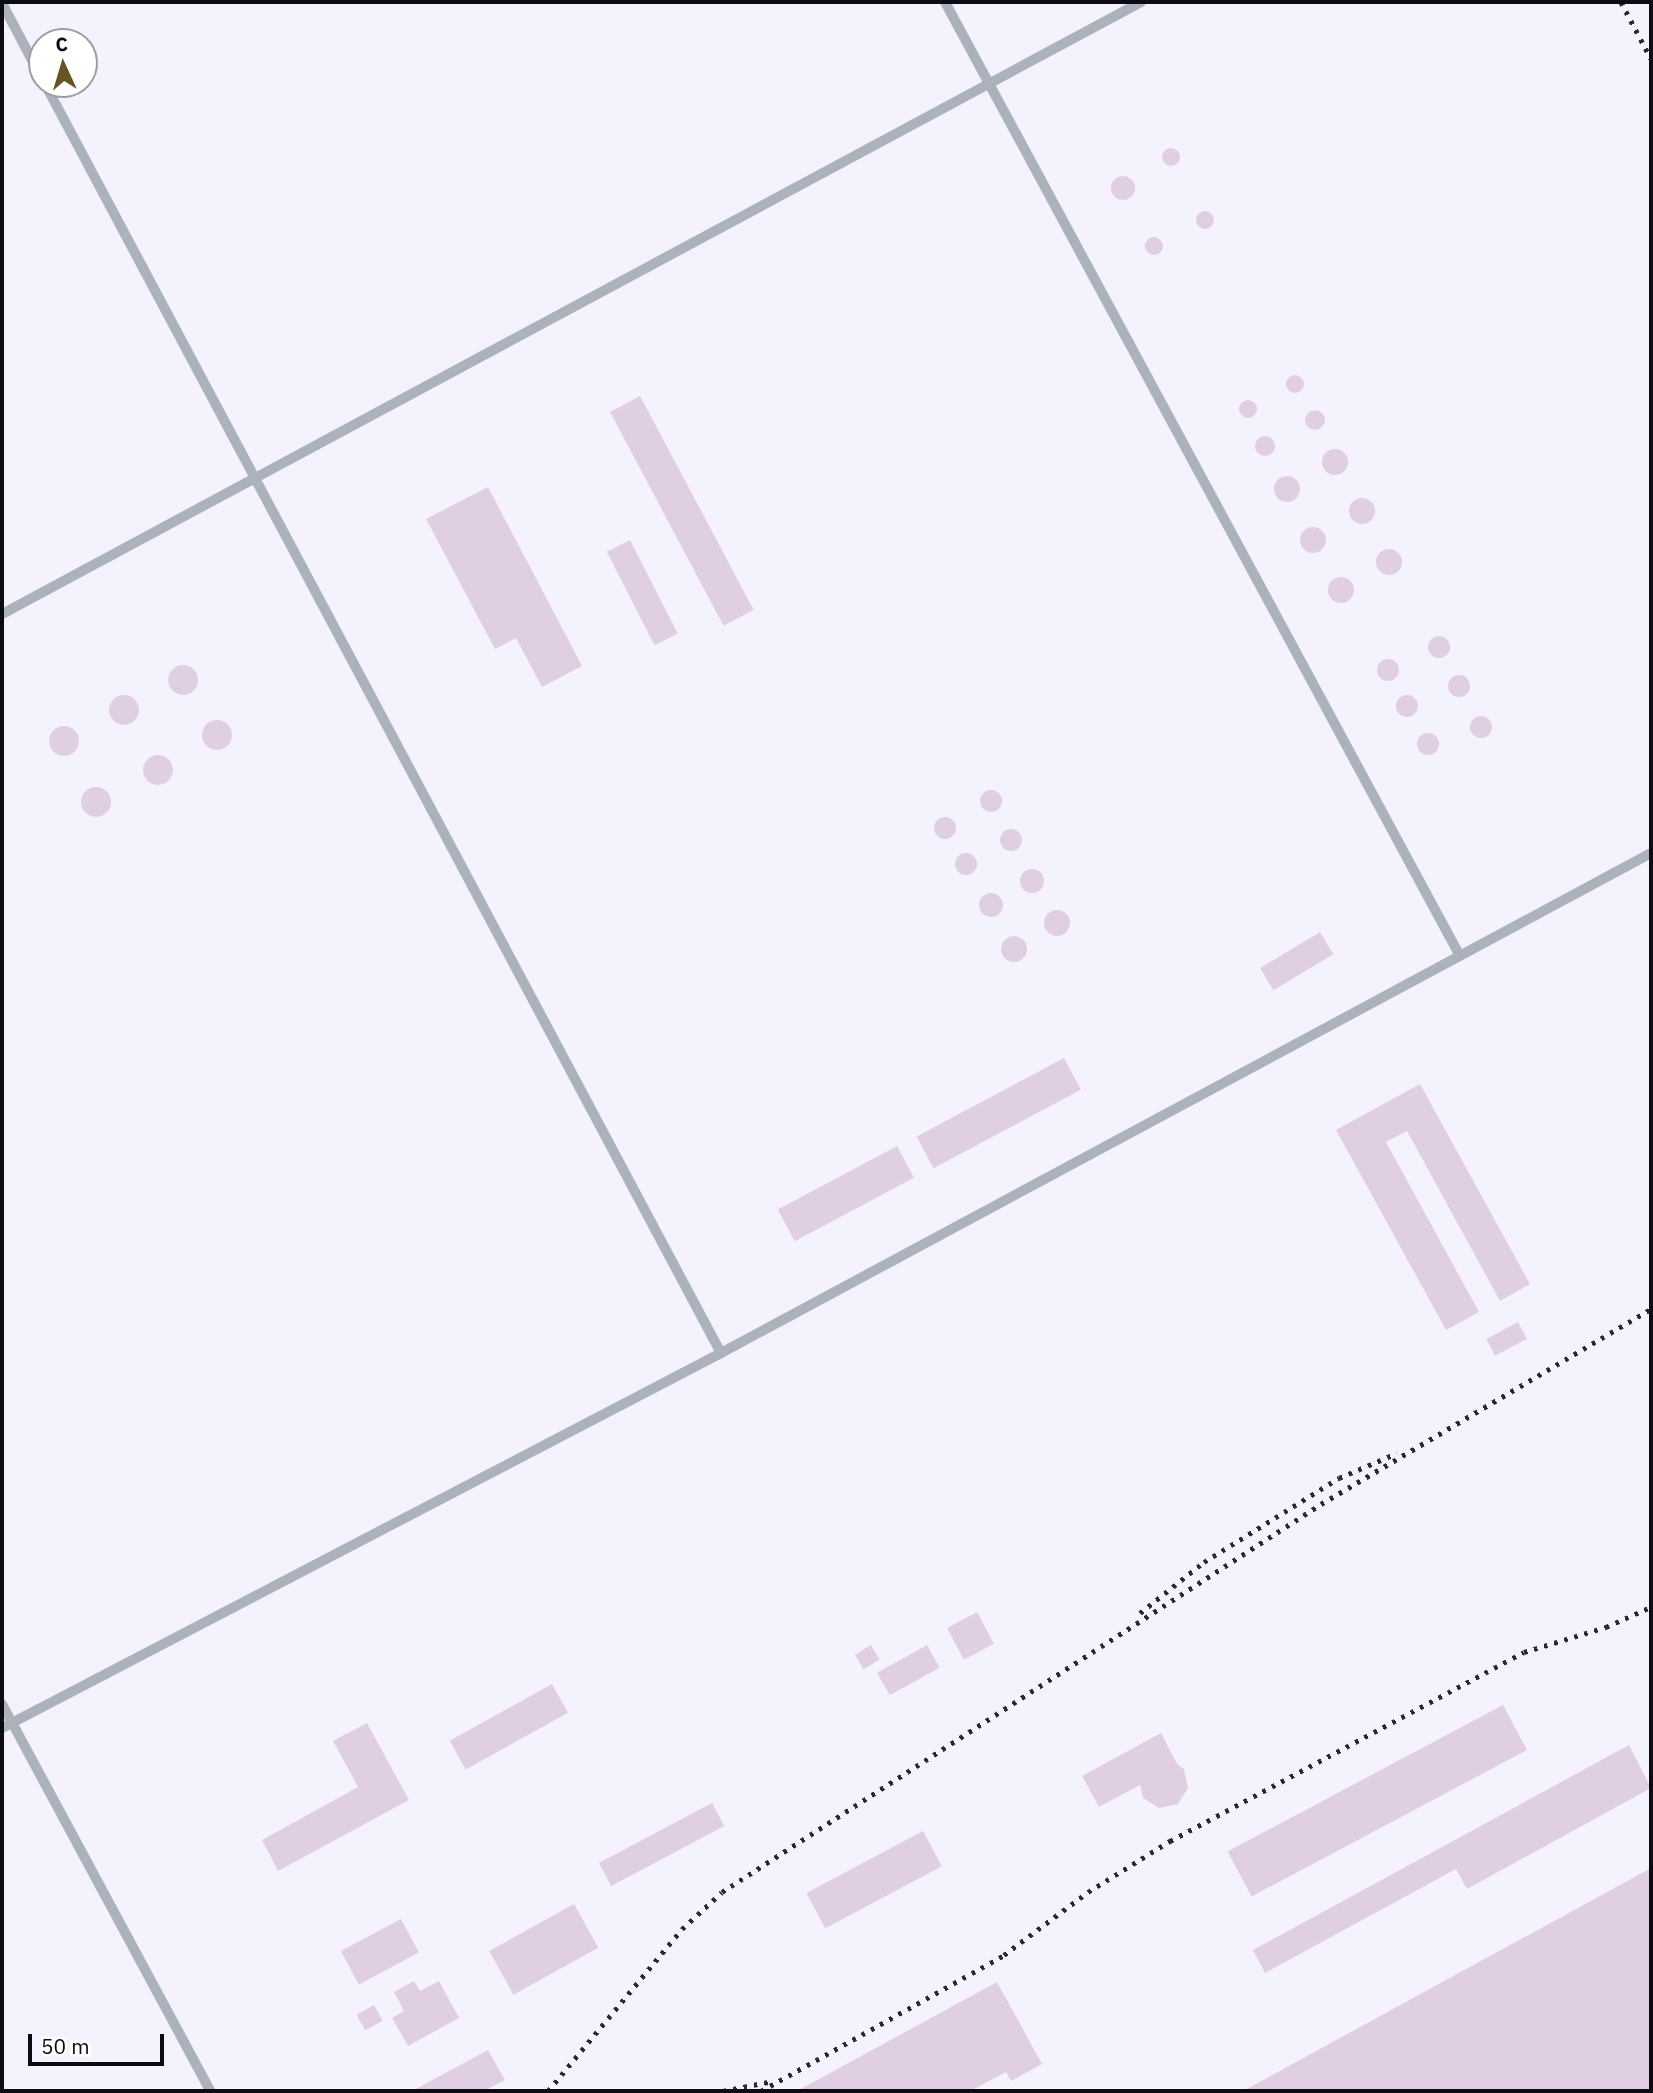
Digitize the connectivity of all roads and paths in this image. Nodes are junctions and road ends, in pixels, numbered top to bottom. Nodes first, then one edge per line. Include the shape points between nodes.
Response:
1 (945, 2) edge
2 (1141, 2) edge
3 (2, 4) edge
4 (28, 53) edge
5 (989, 83) junction
6 (52, 98) edge
7 (255, 478) junction
8 (2, 614) edge
9 (1651, 853) edge
10 (1460, 956) junction
11 (721, 1353) junction
12 (2, 1704) edge
13 (7, 1725) edge
14 (210, 2091) edge

1 - 5 lane
2 - 5 lane
3 - 4 lane
5 - 7 lane
5 - 10 lane
6 - 7 lane
7 - 8 lane
7 - 11 lane
9 - 10 lane
10 - 11 lane
11 - 13 lane
12 - 13 lane
13 - 14 lane

